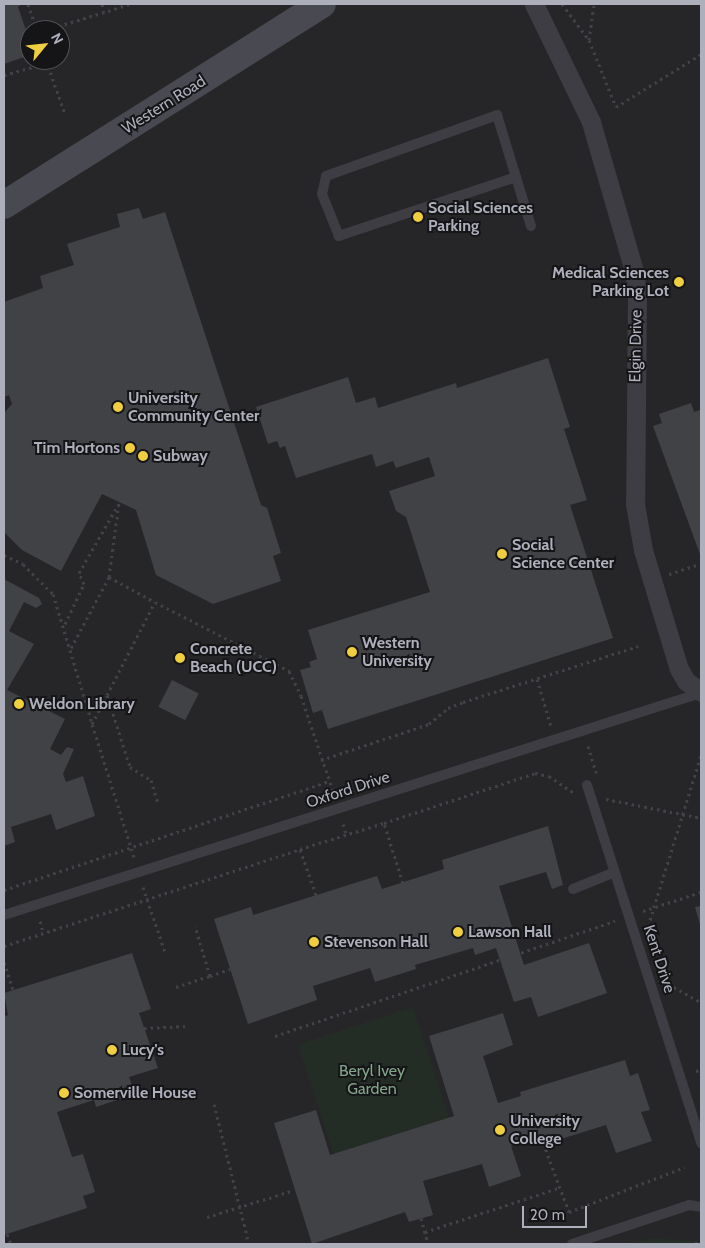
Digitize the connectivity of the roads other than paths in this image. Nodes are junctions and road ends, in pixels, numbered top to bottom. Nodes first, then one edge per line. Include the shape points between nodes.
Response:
1 (322, 4) edge
2 (534, 4) edge
3 (516, 177) junction
4 (4, 205) edge
5 (531, 226) dead end
6 (701, 692) edge
7 (587, 785) dead end
8 (615, 872) junction
9 (573, 889) dead end
10 (4, 915) edge
11 (701, 1143) edge
12 (701, 1207) edge
13 (572, 1244) edge

1 - 4 main road, Western Road
2 - 6 street, Elgin Drive via 591,122 634,270 637,292 635,504 652,579 679,669 686,681
3 - 3 lane via 497,115 326,176 322,194 339,236
3 - 5 lane
6 - 10 lane, Oxford Drive
7 - 8 lane, Kent Drive
8 - 9 lane
8 - 11 lane, Kent Drive
12 - 13 lane via 689,1205

